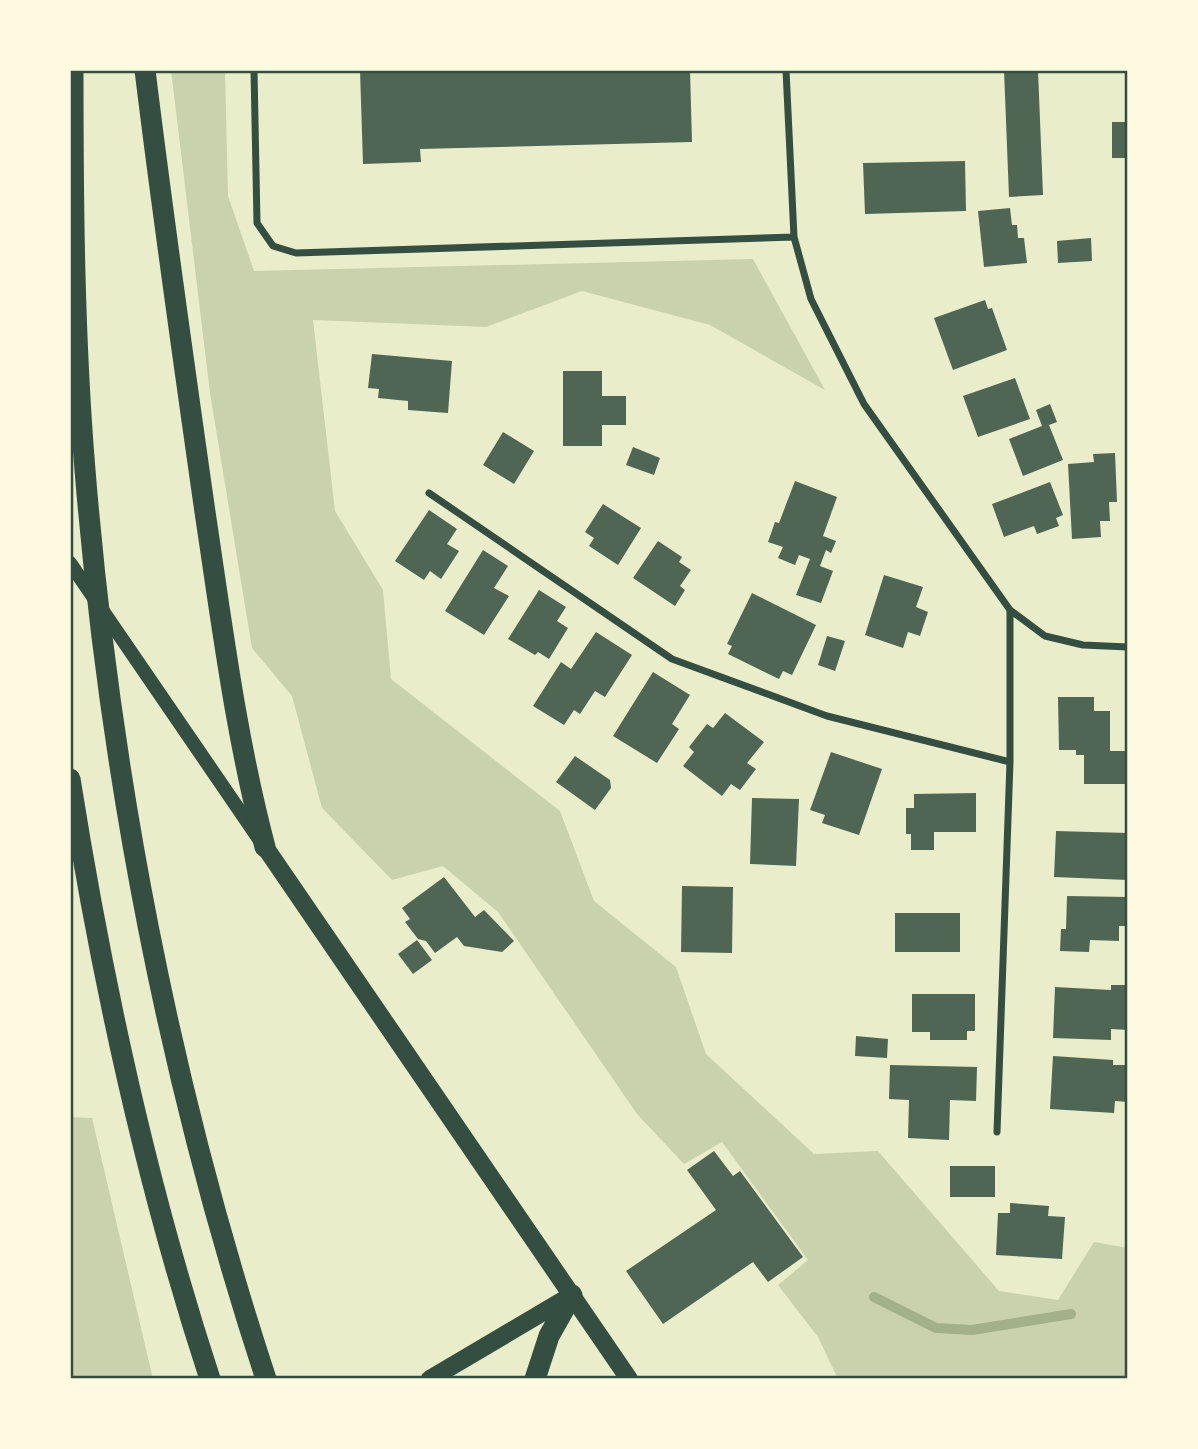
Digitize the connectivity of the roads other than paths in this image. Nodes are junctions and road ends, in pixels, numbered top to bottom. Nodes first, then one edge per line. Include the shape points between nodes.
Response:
1 (73, 70) edge
2 (145, 70) edge
3 (254, 70) edge
4 (786, 70) edge
5 (794, 237) junction
6 (429, 493) dead end
7 (70, 564) edge
8 (1010, 610) junction
9 (1128, 648) edge
10 (1010, 762) junction
11 (70, 779) edge
12 (264, 847) junction
13 (997, 1132) dead end
14 (572, 1295) junction
15 (210, 1379) edge
16 (266, 1379) edge
17 (430, 1379) edge
18 (535, 1379) edge
19 (629, 1379) edge

1 - 16 highway via 74,233 89,509 113,714 172,1026 222,1230
2 - 12 highway via 230,684
3 - 5 street via 257,223 273,246 296,253
4 - 5 street
5 - 8 street via 811,299 864,404
6 - 10 street via 672,659 827,716
7 - 12 main road
8 - 9 street via 1045,636
8 - 10 street
10 - 13 street
11 - 15 highway via 121,1046 173,1255
12 - 14 main road
14 - 17 main road
14 - 18 highway via 549,1336
14 - 19 main road

